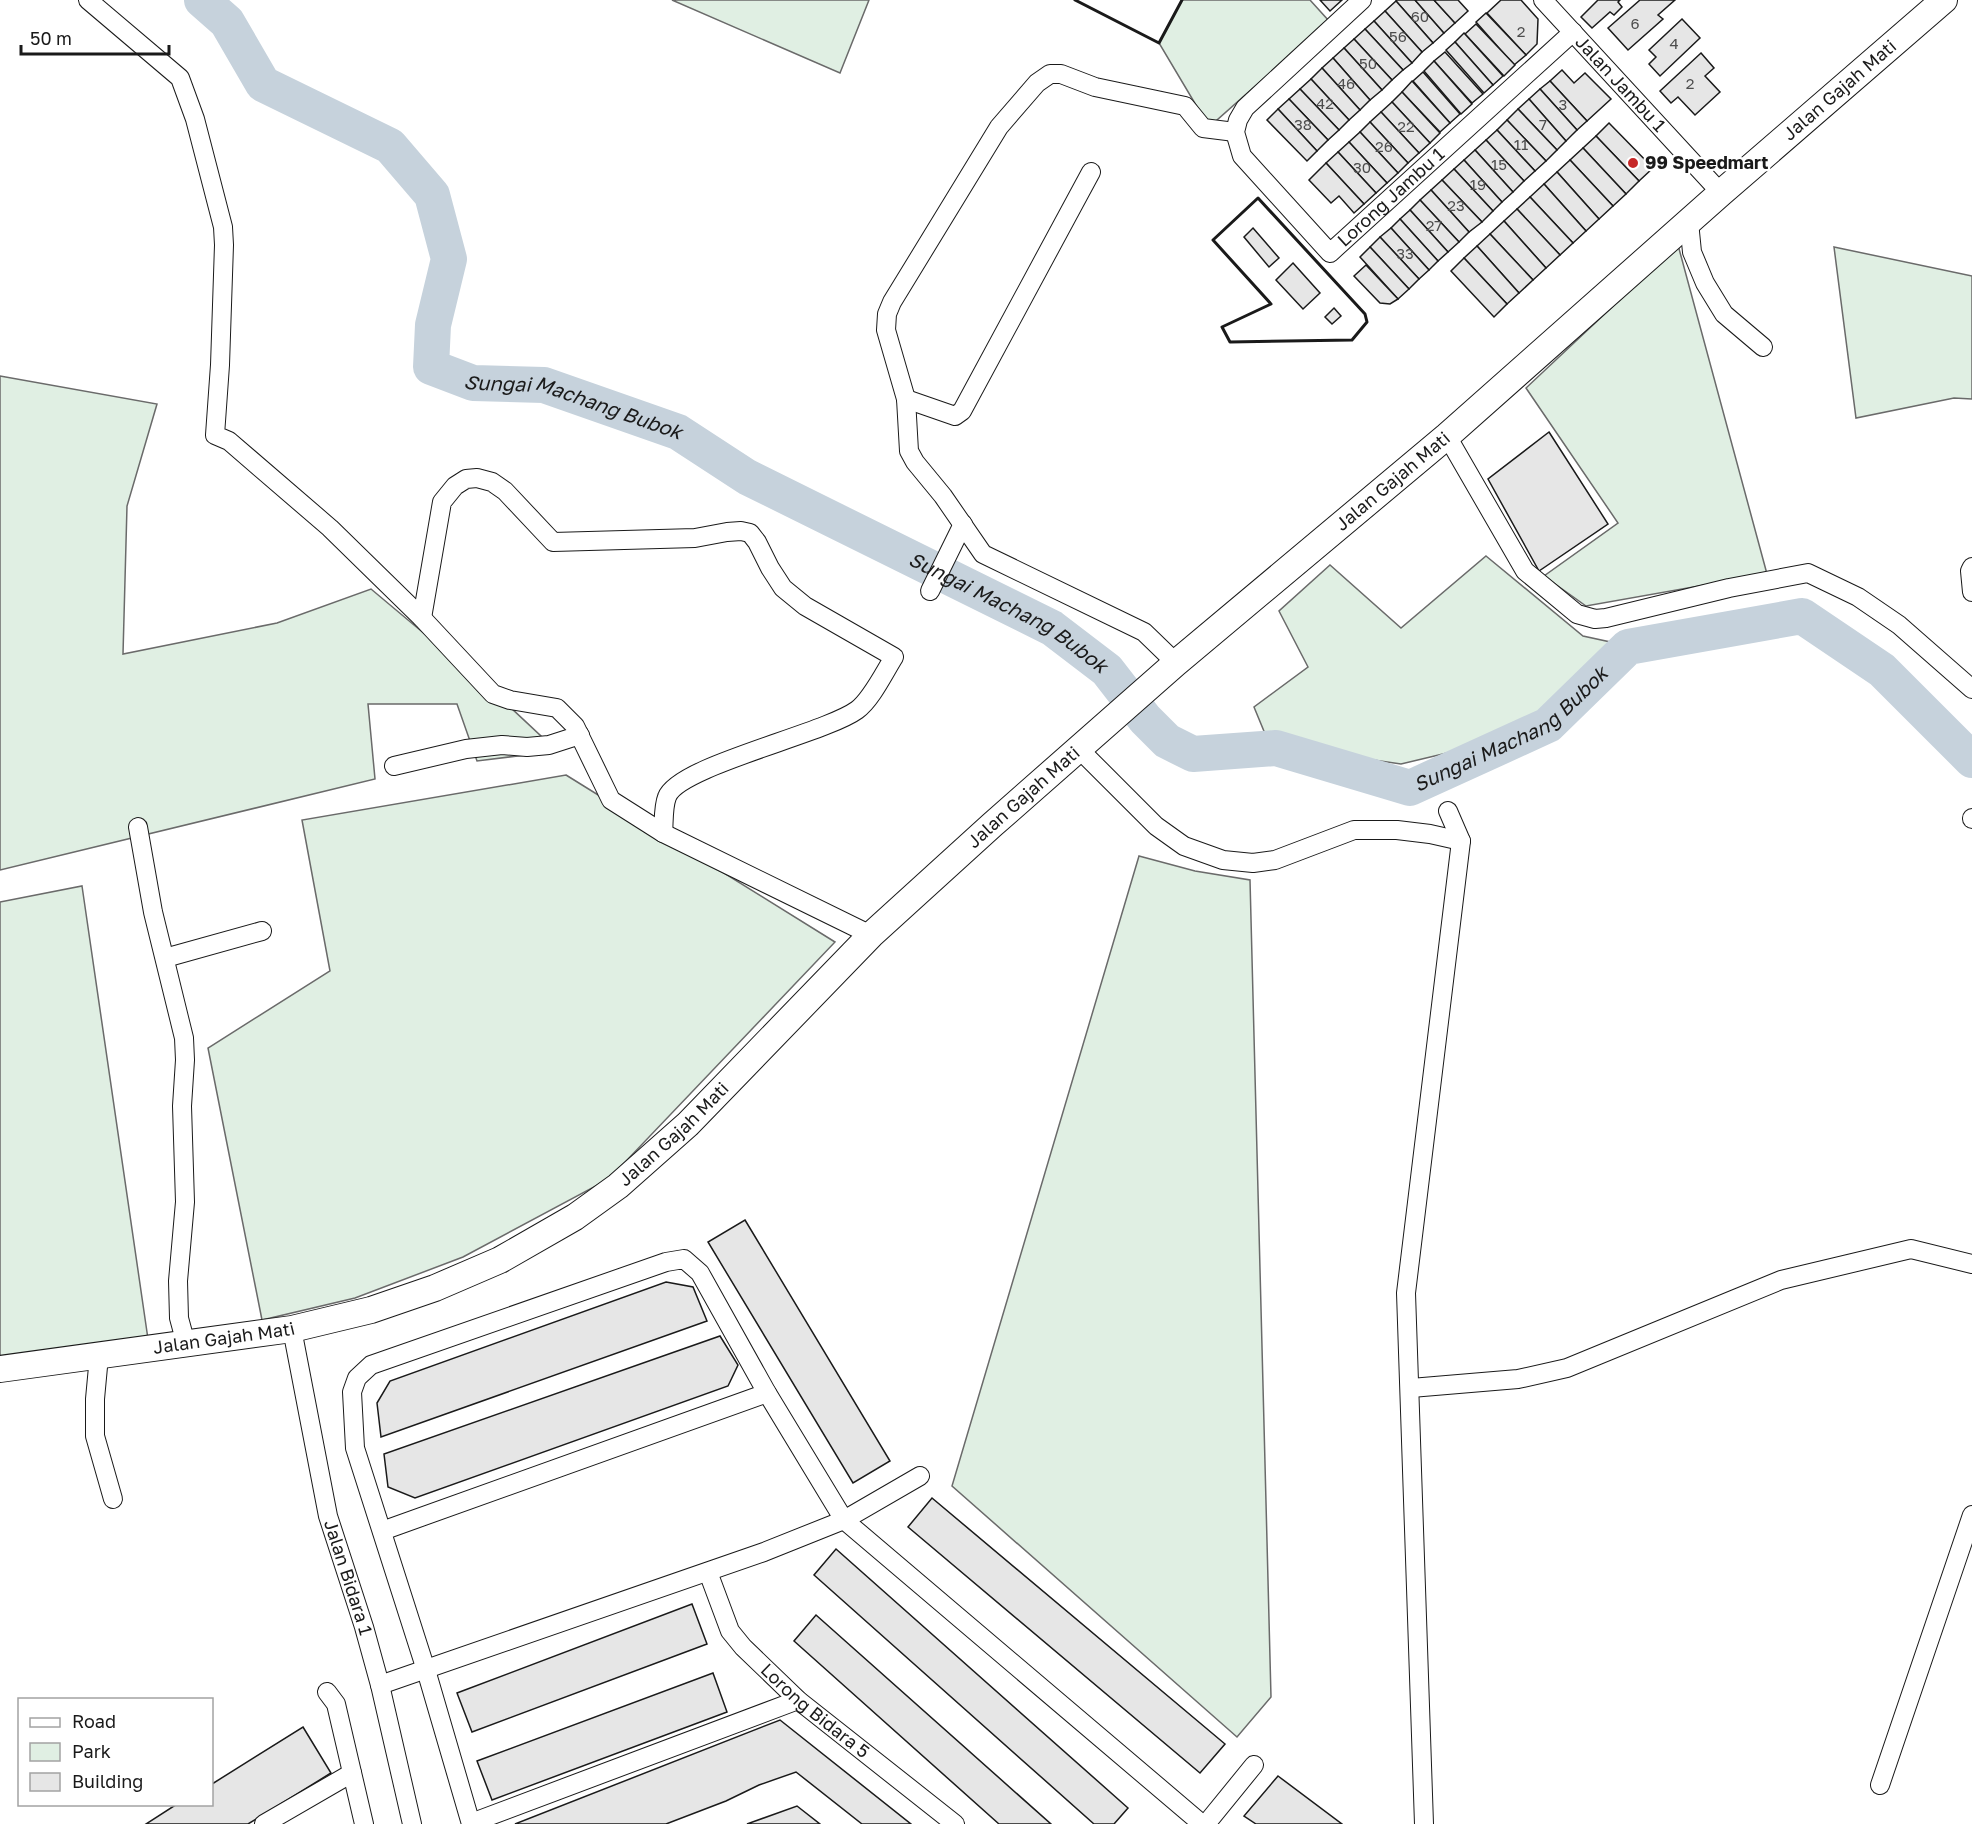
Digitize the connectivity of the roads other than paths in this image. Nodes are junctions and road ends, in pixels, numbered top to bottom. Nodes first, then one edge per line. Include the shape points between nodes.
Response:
1 (88, 0) edge
2 (1362, 0) edge
3 (1543, 0) edge
4 (1944, 0) edge
5 (1573, 32) junction
6 (1235, 132) junction
7 (1091, 172) dead end
8 (1721, 193) junction
9 (1689, 222) junction
10 (1763, 347) dead end
11 (906, 399) junction
12 (1447, 436) junction
13 (963, 524) junction
14 (1972, 567) edge
15 (930, 591) dead end
16 (1972, 592) edge
17 (422, 618) junction
18 (1168, 671) junction
19 (1972, 688) edge
20 (580, 735) junction
21 (1079, 749) junction
22 (394, 766) dead end
23 (1448, 811) dead end
24 (138, 827) dead end
25 (663, 833) junction
26 (1461, 841) junction
27 (262, 930) dead end
28 (871, 935) junction
29 (165, 958) junction
30 (1972, 1264) edge
31 (292, 1329) junction
32 (186, 1344) junction
33 (99, 1356) junction
34 (0, 1369) edge
35 (1411, 1389) junction
36 (767, 1393) junction
37 (920, 1476) dead end
38 (113, 1499) dead end
39 (1972, 1515) edge
40 (844, 1520) junction
41 (382, 1532) junction
42 (708, 1572) junction
43 (426, 1670) junction
44 (380, 1685) junction
45 (327, 1692) dead end
46 (798, 1700) junction
47 (1254, 1765) dead end
48 (352, 1773) junction
49 (1880, 1785) dead end
50 (471, 1823) edge
51 (264, 1824) edge
52 (364, 1824) edge
53 (412, 1824) edge
54 (955, 1824) edge
55 (1204, 1824) edge
56 (1424, 1824) edge

1 - 17 street via 180,78 195,119 225,245 215,435 229,441 317,516
2 - 6 street via 1245,108
3 - 5 street, Jalan Jambu 1
4 - 8 main road, Jalan Gajah Mati
5 - 6 street, Lorong Jambu 1 via 1330,253 1242,156
5 - 8 street, Jalan Jambu 1
6 - 11 street via 1203,128 1185,106 1095,87 1060,74 1050,74 1037,83 999,127 887,314 888,340
7 - 11 street via 962,411 948,415
8 - 9 main road, Jalan Gajah Mati
9 - 10 street via 1692,252 1705,283 1724,314
9 - 12 main road, Jalan Gajah Mati
11 - 13 street via 909,452
12 - 18 main road, Jalan Gajah Mati
12 - 19 street via 1525,572 1577,615 1606,618 1808,573 1858,597 1899,625
13 - 15 street
13 - 18 street via 983,554 1144,632
14 - 16 street
17 - 20 street via 493,694 557,708
17 - 25 street via 442,502 455,486 477,478 505,491 554,542 750,533 783,588 805,606 894,657 858,710 680,782 667,796
18 - 21 main road, Jalan Gajah Mati
20 - 22 street via 527,747 466,749
20 - 25 street via 611,800
21 - 26 street via 1156,826 1184,846 1223,860 1275,860 1354,830 1408,831
21 - 28 main road, Jalan Gajah Mati
23 - 26 street
24 - 29 street
25 - 28 street
26 - 35 street via 1406,1293
27 - 29 street
28 - 31 main road, Jalan Gajah Mati via 688,1124 618,1186 575,1217 500,1260 435,1288 371,1310
29 - 32 street via 184,1038 185,1202 178,1281 179,1318
30 - 35 street via 1911,1249 1781,1280 1567,1368 1518,1379
31 - 32 main road, Jalan Gajah Mati
31 - 44 street, Jalan Bidara 1 via 328,1516
32 - 33 main road, Jalan Gajah Mati
33 - 34 main road, Jalan Gajah Mati
33 - 38 street via 95,1437
35 - 56 street
36 - 40 street
36 - 41 street
36 - 41 street via 700,1273 684,1258 371,1365 357,1378 352,1392 355,1448
37 - 40 street
39 - 49 street
40 - 42 street
40 - 55 street
41 - 43 street
42 - 43 street
42 - 46 street, Lorong Bidara 5 via 730,1631
43 - 44 street
43 - 50 street
44 - 53 street, Jalan Bidara 1
45 - 48 street via 336,1704
46 - 50 street
46 - 54 street, Lorong Bidara 5
47 - 55 street
48 - 51 street
48 - 52 street

